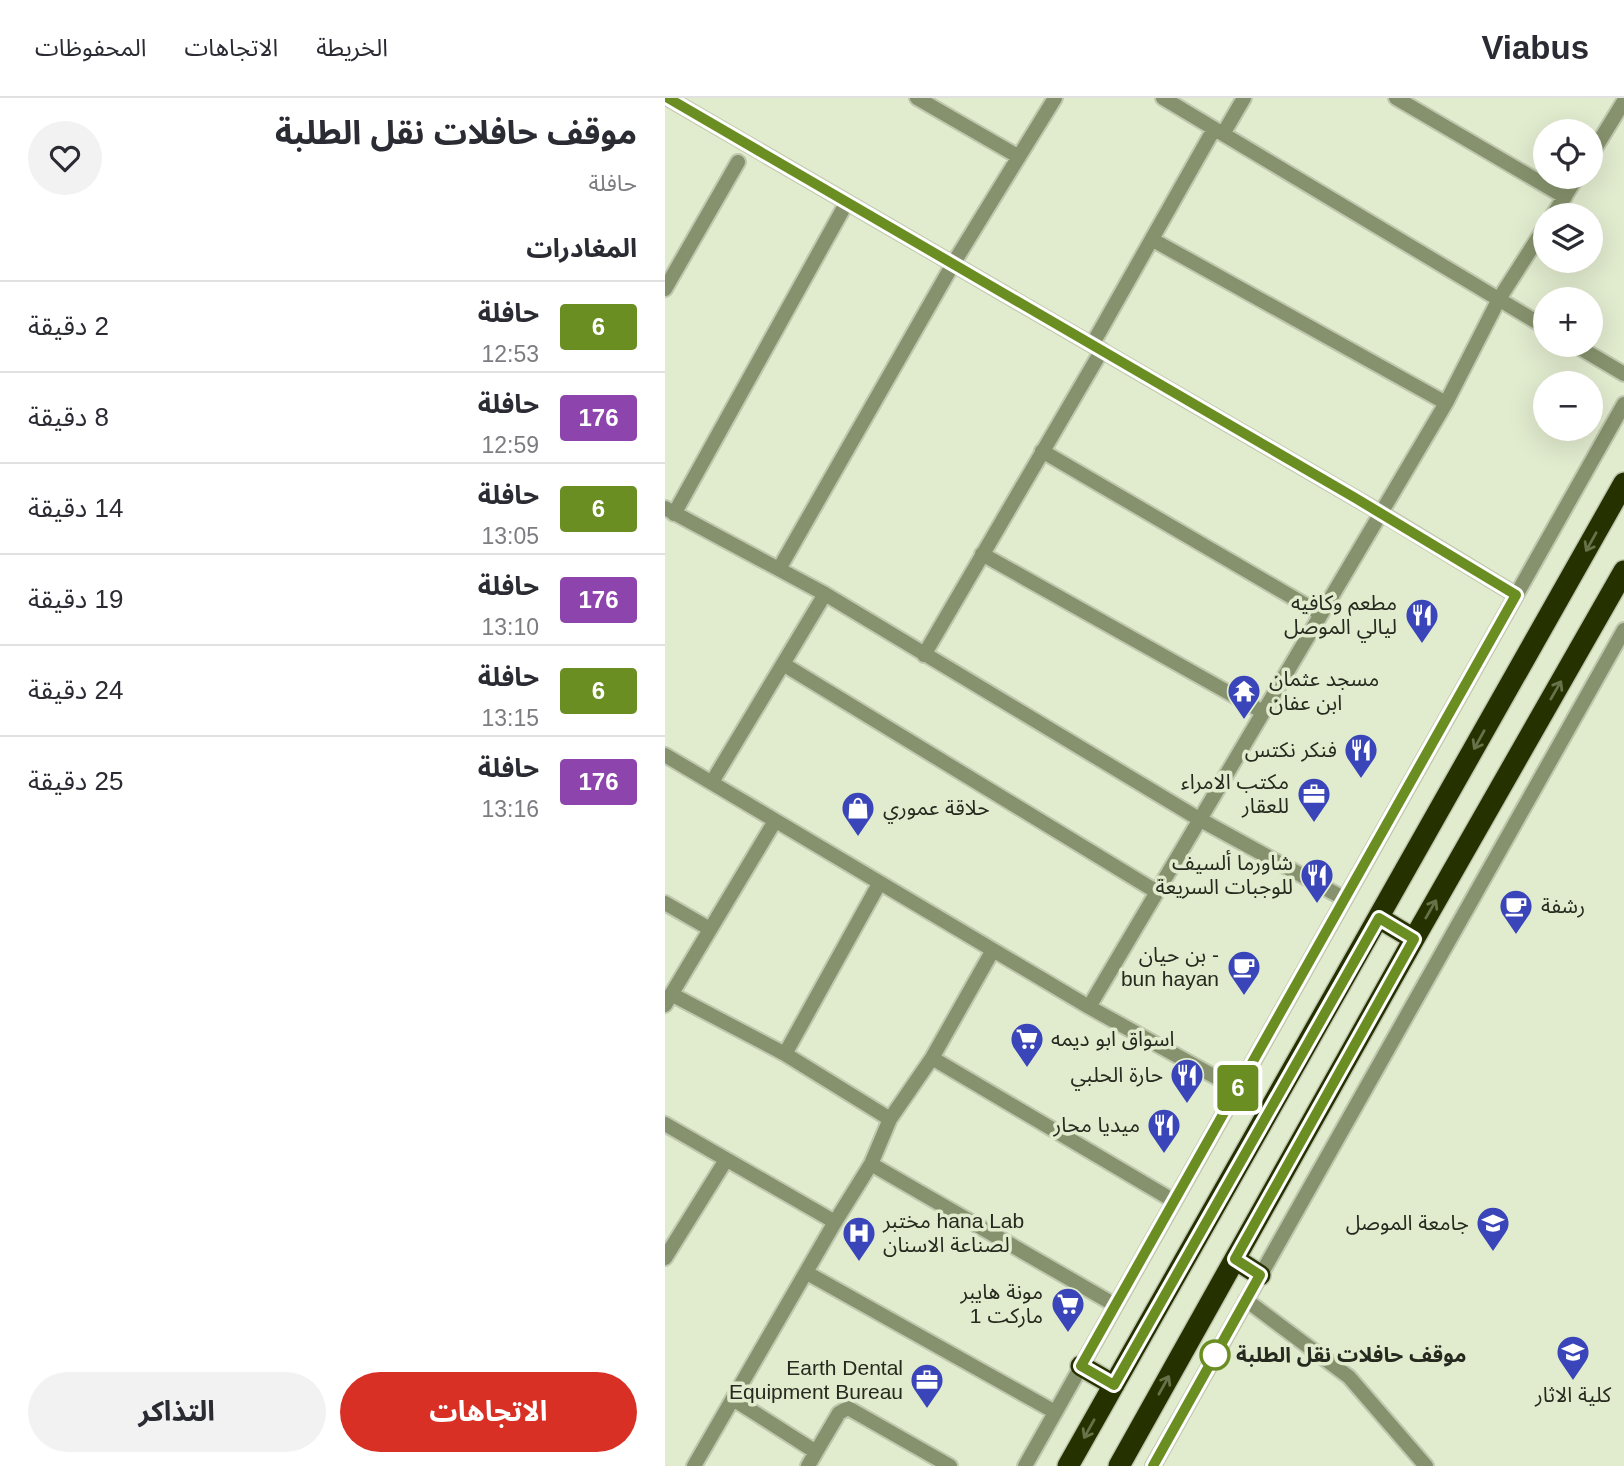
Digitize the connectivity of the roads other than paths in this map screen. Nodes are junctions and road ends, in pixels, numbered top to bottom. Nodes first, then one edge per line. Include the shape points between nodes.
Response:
1 (668, 98) edge
2 (917, 98) edge
3 (1055, 98) edge
4 (1163, 98) edge
5 (1244, 98) edge
6 (1396, 98) edge
7 (1624, 101) edge
8 (1219, 132) junction
9 (1603, 135) edge
10 (1019, 157) junction
11 (738, 162) dead end
12 (1570, 189) edge
13 (1565, 197) junction
14 (847, 202) junction
15 (1561, 203) edge
16 (1153, 240) junction
17 (1533, 247) edge
18 (953, 264) junction
19 (665, 289) edge
20 (1499, 299) junction
21 (1533, 320) edge
22 (1097, 348) junction
23 (1595, 357) edge
24 (1624, 374) edge
25 (1446, 403) junction
26 (1624, 404) edge
27 (1042, 451) junction
28 (1624, 483) edge
29 (670, 511) edge
30 (1381, 513) junction
31 (982, 554) junction
32 (779, 569) junction
33 (1624, 571) edge
34 (825, 594) junction
35 (1516, 595) junction
36 (1321, 614) junction
37 (1624, 630) edge
38 (924, 655) junction
39 (783, 664) junction
40 (1263, 712) junction
41 (665, 755) edge
42 (712, 782) junction
43 (1199, 820) junction
44 (775, 821) junction
45 (879, 884) junction
46 (1157, 892) junction
47 (1345, 899) junction
48 (665, 903) edge
49 (1379, 918) junction
50 (711, 929) junction
51 (1414, 939) junction
52 (993, 950) junction
53 (668, 1000) edge
54 (1089, 1007) junction
55 (785, 1055) junction
56 (932, 1058) junction
57 (1237, 1089) junction
58 (890, 1119) junction
59 (665, 1124) edge
60 (726, 1160) junction
61 (871, 1164) junction
62 (1174, 1201) junction
63 (835, 1222) junction
64 (665, 1258) edge
65 (1235, 1259) junction
66 (807, 1273) junction
67 (1260, 1275) junction
68 (1246, 1300) junction
69 (1115, 1306) junction
70 (1081, 1366) junction
71 (1114, 1385) junction
72 (733, 1399) junction
73 (1055, 1412) junction
74 (816, 1452) junction
75 (694, 1466) edge
76 (808, 1466) edge
77 (950, 1466) edge
78 (1025, 1466) edge
79 (1068, 1466) edge
80 (1119, 1466) edge
81 (1153, 1466) edge
82 (1426, 1466) edge

1 - 14 street
2 - 10 street
3 - 10 street
4 - 8 street
5 - 8 street
6 - 13 street
7 - 9 street
8 - 16 street
8 - 20 street
10 - 18 street
11 - 19 street
12 - 13 street
13 - 15 street
14 - 18 street
14 - 29 street
16 - 22 street
16 - 25 street
17 - 20 street
18 - 22 street
18 - 32 street
20 - 21 street
20 - 25 street
22 - 27 street
22 - 30 street
23 - 24 street
25 - 30 street
26 - 35 street
27 - 31 street
27 - 36 street
28 -> 49 highway
29 - 32 street
30 - 35 street
30 - 36 street
31 - 38 street
31 - 40 street
32 - 34 street
51 -> 33 highway
34 - 38 street
34 - 39 street
35 - 47 street
36 - 40 street
37 - 67 street
38 - 43 street
39 - 42 street
39 - 46 street
40 - 43 street
41 - 42 street
42 - 44 street
43 - 46 street
43 - 47 street
44 - 45 street
44 - 50 street
45 - 52 street
45 - 55 street
46 - 54 street
47 - 57 street
48 - 50 street
49 - 51 highway
49 - 71 highway
50 - 53 street
51 - 65 highway
52 - 54 street
52 - 56 street
53 - 55 street
54 - 57 street
55 - 58 street
56 - 58 street
56 - 62 street
57 - 62 street
58 - 61 street
59 - 60 street
60 - 63 street
60 - 64 street
61 - 63 street
61 - 69 street
62 - 69 street
63 - 66 street
65 - 67 highway
80 -> 65 highway
66 - 72 street
66 - 73 street
67 - 68 street
68 - 81 street
68 - 82 street via 1349,1377
69 - 70 street
70 - 71 highway
70 - 73 street
71 -> 79 highway
72 - 74 street
72 - 75 street
73 - 78 street
74 - 76 street
74 - 77 street via 839,1413 848,1408

